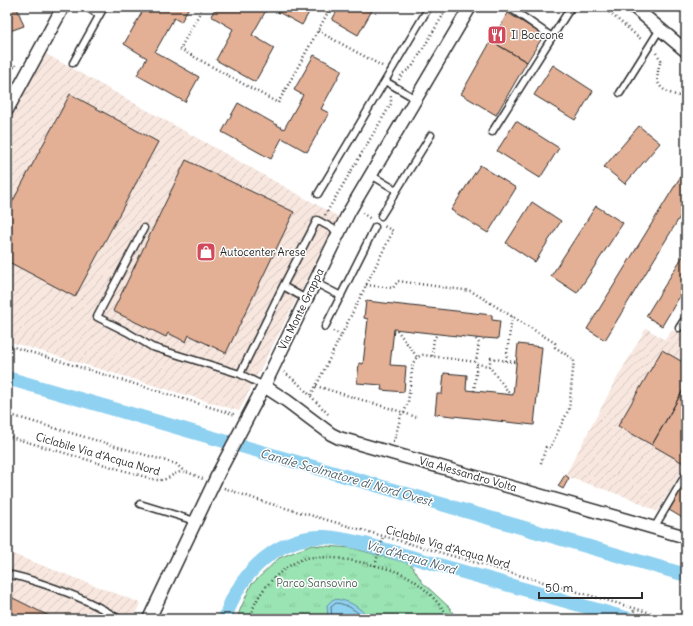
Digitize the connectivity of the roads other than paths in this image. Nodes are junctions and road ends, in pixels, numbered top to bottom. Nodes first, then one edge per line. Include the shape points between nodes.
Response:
1 (63, 7) edge
2 (86, 7) edge
3 (104, 7) edge
4 (429, 7) edge
5 (470, 7) edge
6 (509, 7) edge
7 (571, 7) edge
8 (634, 7) edge
9 (99, 15) junction
10 (660, 29) junction
11 (552, 36) junction
12 (686, 51) edge
13 (73, 62) dead end
14 (385, 81) junction
15 (620, 93) dead end
16 (11, 94) edge
17 (416, 99) junction
18 (7, 110) edge
19 (492, 132) dead end
20 (431, 135) dead end
21 (371, 175) junction
22 (396, 190) junction
23 (318, 194) dead end
24 (381, 216) dead end
25 (376, 224) road end
26 (144, 228) dead end
27 (339, 232) junction
28 (314, 282) junction
29 (283, 286) junction
30 (341, 296) junction
31 (306, 299) junction
32 (686, 317) edge
33 (325, 327) dead end
34 (679, 328) dead end
35 (240, 374) junction
36 (264, 386) junction
37 (686, 474) edge
38 (140, 504) dead end
39 (196, 521) junction
40 (654, 528) junction
41 (686, 537) edge
42 (7, 574) edge
43 (119, 619) edge
44 (149, 619) edge

1 - 16 street
2 - 9 lane
3 - 9 lane
4 - 14 lane
5 - 17 street, Via Monte Grappa
6 - 11 lane
7 - 11 lane
8 - 10 street
9 - 13 lane
10 - 12 street
10 - 15 lane
11 - 19 lane
14 - 17 lane
14 - 23 lane
16 - 18 street
17 - 21 street, Via Monte Grappa
20 - 22 lane
21 - 22 lane
21 - 27 street, Via Monte Grappa
22 - 24 lane
25 - 30 lane
26 - 35 lane via 97,317 152,347
27 - 28 street, Via Monte Grappa
27 - 29 lane via 317,220
28 - 30 lane
28 - 31 street, Via Monte Grappa
29 - 31 lane
29 - 35 lane
30 - 33 lane
31 - 36 street, Via Monte Grappa
32 - 34 lane
35 - 36 lane
36 - 39 street, Via Monte Grappa via 244,421
36 - 40 street, Via Alessandro Volta via 339,438
37 - 40 lane
38 - 39 lane
39 - 44 street, Via Monte Grappa
40 - 41 street, Via Alessandro Volta
42 - 43 lane via 67,592

